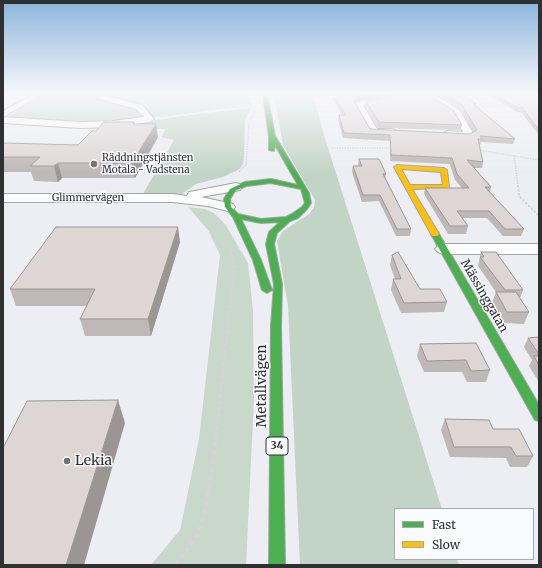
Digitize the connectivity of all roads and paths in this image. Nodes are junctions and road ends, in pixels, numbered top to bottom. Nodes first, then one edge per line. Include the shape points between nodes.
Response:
1 (11, 121) edge
2 (138, 121) edge
3 (250, 121) edge
4 (269, 121) edge
5 (368, 121) edge
6 (462, 121) edge
7 (404, 132) edge
8 (441, 134) edge
9 (272, 136) junction
10 (332, 148) dead end
11 (394, 148) edge
12 (478, 150) edge
13 (514, 155) junction
14 (539, 160) edge
15 (277, 162) dead end
16 (236, 174) dead end
17 (271, 174) dead end
18 (259, 181) junction
19 (236, 187) junction
20 (408, 187) junction
21 (303, 188) junction
22 (3, 198) edge
23 (173, 198) junction
24 (200, 200) junction
25 (232, 212) junction
26 (539, 216) edge
27 (286, 219) junction
28 (224, 227) dead end
29 (230, 241) dead end
30 (443, 249) junction
31 (539, 249) edge
32 (276, 326) junction
33 (539, 416) edge
34 (175, 565) edge
35 (277, 565) edge

1 - 2 street via 81,125
3 - 16 path via 246,165
4 - 9 main road, 34
5 - 7 street via 374,132
6 - 8 street via 469,135
9 - 15 main road, 34 via 272,150
9 - 21 main road, 34
10 - 11 path
12 - 13 path
13 - 14 path
13 - 26 path via 519,196
17 - 18 main road
18 - 19 main road
18 - 21 main road via 283,182
19 - 23 street, Glimmervägen
19 - 25 main road via 227,199
20 - 20 main road, Mässinggatan via 397,167 444,170 447,187
20 - 30 main road, Mässinggatan
21 - 27 main road, 34 via 308,198 305,208
22 - 23 street, Glimmervägen
23 - 24 street, Glimmervägen
24 - 25 street, Glimmervägen
24 - 28 path via 199,206 202,211
25 - 27 main road, 34 via 261,221
25 - 32 main road, Metallvägen / 34 via 257,260 267,286
27 - 32 main road, Metallvägen / 34 via 273,232 270,244 278,284
29 - 34 path via 234,273 212,471 204,515 197,536
30 - 31 street
30 - 33 main road, Mässinggatan
32 - 35 main road, Metallvägen / 34

